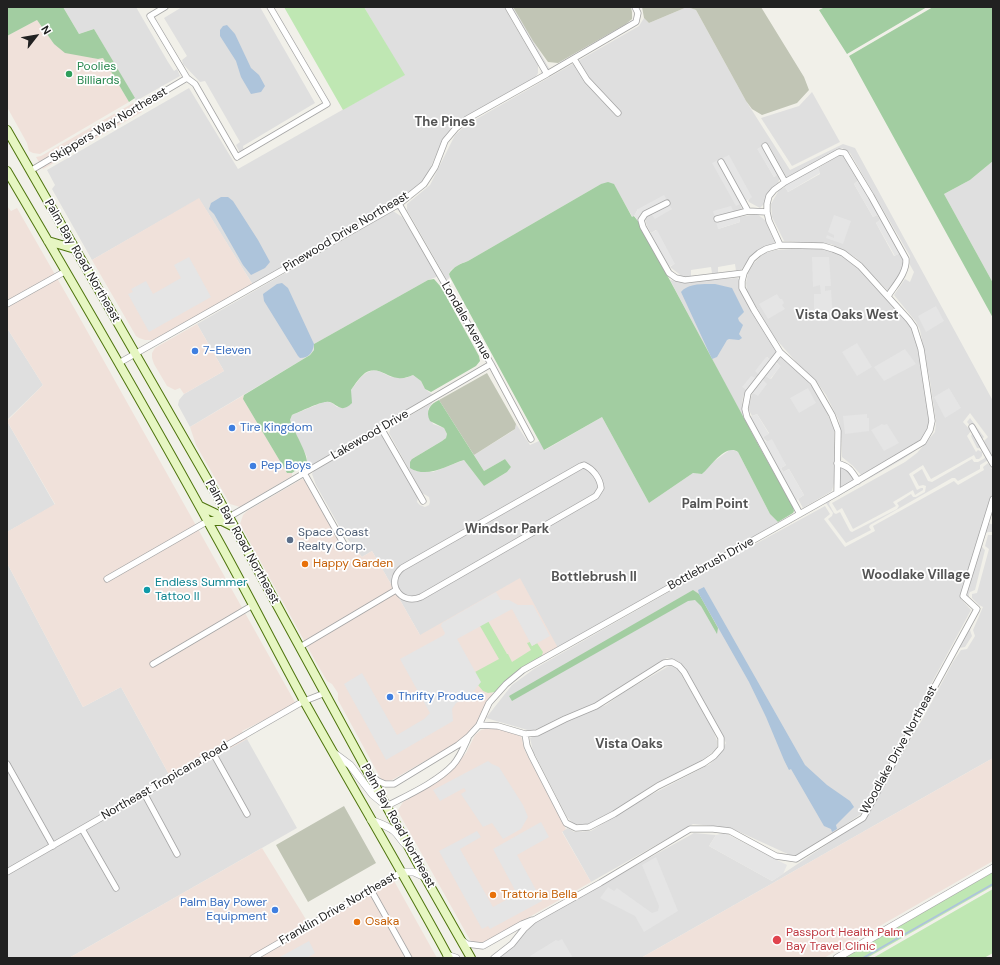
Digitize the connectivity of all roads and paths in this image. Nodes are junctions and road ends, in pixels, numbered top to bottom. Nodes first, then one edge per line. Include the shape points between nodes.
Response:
1 (165, 7) edge
2 (270, 7) edge
3 (508, 7) edge
4 (635, 7) edge
5 (574, 59) junction
6 (547, 74) junction
7 (187, 78) junction
8 (618, 113) dead end
9 (7, 130) edge
10 (765, 146) dead end
11 (720, 162) dead end
12 (7, 171) edge
13 (30, 171) junction
14 (785, 182) junction
15 (667, 203) dead end
16 (399, 204) junction
17 (748, 211) junction
18 (767, 212) junction
19 (717, 219) dead end
20 (48, 241) junction
21 (780, 245) junction
22 (75, 249) junction
23 (66, 271) junction
24 (744, 273) junction
25 (888, 296) junction
26 (7, 304) edge
27 (780, 352) junction
28 (135, 353) junction
29 (119, 363) junction
30 (491, 364) junction
31 (972, 427) dead end
32 (381, 428) junction
33 (531, 439) dead end
34 (837, 463) junction
35 (993, 464) edge
36 (304, 473) junction
37 (858, 480) junction
38 (837, 493) junction
39 (993, 499) edge
40 (423, 501) dead end
41 (200, 506) junction
42 (800, 514) junction
43 (228, 517) junction
44 (208, 521) junction
45 (234, 527) junction
46 (345, 546) dead end
47 (107, 579) dead end
48 (396, 590) junction
49 (253, 605) junction
50 (300, 647) junction
51 (153, 664) dead end
52 (325, 693) junction
53 (304, 700) junction
54 (479, 725) junction
55 (525, 734) junction
56 (468, 737) junction
57 (333, 752) junction
58 (213, 753) junction
59 (7, 764) edge
60 (370, 775) junction
61 (144, 793) junction
62 (387, 806) junction
63 (247, 814) dead end
64 (371, 820) junction
65 (82, 829) junction
66 (53, 846) junction
67 (410, 848) junction
68 (177, 854) dead end
69 (993, 868) edge
70 (7, 872) edge
71 (402, 872) junction
72 (425, 877) junction
73 (116, 888) dead end
74 (371, 890) junction
75 (534, 920) junction
76 (461, 939) junction
77 (448, 956) edge
78 (253, 958) edge
79 (409, 958) edge
80 (456, 958) edge
81 (471, 958) edge
82 (494, 958) edge
83 (837, 958) edge

1 - 7 street via 150,16
2 - 7 street via 327,104 237,157 195,84
3 - 6 street
4 - 5 street, Pinewood Drive Northeast via 638,13 636,22
5 - 6 street, Pinewood Drive Northeast
5 - 8 street via 587,80
6 - 16 street, Pinewood Drive Northeast via 467,119 456,128 445,141 435,167 424,184
7 - 13 street, Skippers Way Northeast
9 - 13 main road, Palm Bay Road Northeast
10 - 14 street
11 - 17 street
12 - 20 main road, Palm Bay Road Northeast
13 - 22 main road, Palm Bay Road Northeast
14 - 18 street via 769,196
14 - 25 street via 839,152 848,155 906,259 903,274
15 - 24 street via 645,214 642,220 643,227 669,273 685,280
16 - 28 street, Pinewood Drive Northeast
16 - 30 street, Londale Avenue
17 - 18 street
17 - 19 street
18 - 21 street
20 - 22 main road
20 - 23 main road, Palm Bay Road Northeast
21 - 24 street via 766,249 752,258
21 - 25 street, Bottlebrush Drive via 833,248 860,266
22 - 28 main road, Palm Bay Road Northeast
23 - 26 street
23 - 29 main road, Palm Bay Road Northeast
24 - 27 street via 742,288
25 - 37 street, Bottlebrush Drive via 914,327 921,349 932,421 923,442
27 - 34 street via 813,382 826,402 838,431
27 - 42 street via 748,393 745,409
28 - 29 street, Pinewood Drive Northeast
28 - 43 main road, Palm Bay Road Northeast
29 - 41 main road, Palm Bay Road Northeast
30 - 32 street, Lakewood Drive
30 - 33 street, Londale Avenue
31 - 35 street
32 - 36 street, Lakewood Drive
32 - 40 street
34 - 37 street via 852,470
34 - 38 street
36 - 43 street, Lakewood Drive
36 - 46 street
37 - 38 street, Bottlebrush Drive
38 - 42 street, Bottlebrush Drive
39 - 75 street, Woodlake Drive Northeast via 963,596 976,609 863,818 796,859 776,856 730,831 690,829
41 - 43 main road
41 - 44 main road, Palm Bay Road Northeast
42 - 54 street, Bottlebrush Drive via 523,670 489,703
43 - 45 main road, Palm Bay Road Northeast
44 - 45 main road via 222,521
44 - 47 street
44 - 49 main road, Palm Bay Road Northeast
45 - 50 main road, Palm Bay Road Northeast
48 - 48 street via 407,599 421,597 596,496 601,488 593,470 581,466 402,568 396,574
48 - 50 street
49 - 51 street
49 - 53 main road, Palm Bay Road Northeast
50 - 52 main road, Palm Bay Road Northeast
52 - 53 street, Northeast Tropicana Road
52 - 60 main road, Palm Bay Road Northeast
53 - 57 main road, Palm Bay Road Northeast
53 - 58 street, Northeast Tropicana Road
54 - 55 street via 498,726
54 - 56 street, Bottlebrush Drive
55 - 55 street via 537,733 596,706 664,663 672,662 684,672 721,739 720,748 704,763 658,786 589,827 576,828 566,823 527,746
56 - 60 street, Bottlebrush Drive via 394,784 385,784
56 - 62 street, Bottlebrush Drive via 462,753 438,778
57 - 62 street via 350,765 373,796
57 - 64 main road, Palm Bay Road Northeast
58 - 61 street, Northeast Tropicana Road
58 - 63 street
59 - 66 street
60 - 62 main road, Palm Bay Road Northeast
61 - 65 street, Northeast Tropicana Road
61 - 68 street
62 - 67 main road, Palm Bay Road Northeast
64 - 67 street via 395,832
64 - 71 main road, Palm Bay Road Northeast
65 - 66 street, Northeast Tropicana Road
65 - 73 street
66 - 70 street, Northeast Tropicana Road
67 - 72 main road, Palm Bay Road Northeast
69 - 83 street
71 - 72 street via 414,872
71 - 74 street, Franklin Drive Northeast
71 - 77 main road, Palm Bay Road Northeast
72 - 76 main road, Palm Bay Road Northeast
74 - 78 street, Franklin Drive Northeast
74 - 79 street
75 - 76 street, Woodlake Drive Northeast via 483,946 467,944
75 - 82 street, Woodlake Drive Northeast via 512,944
76 - 81 main road, Palm Bay Road Northeast
77 - 80 street

